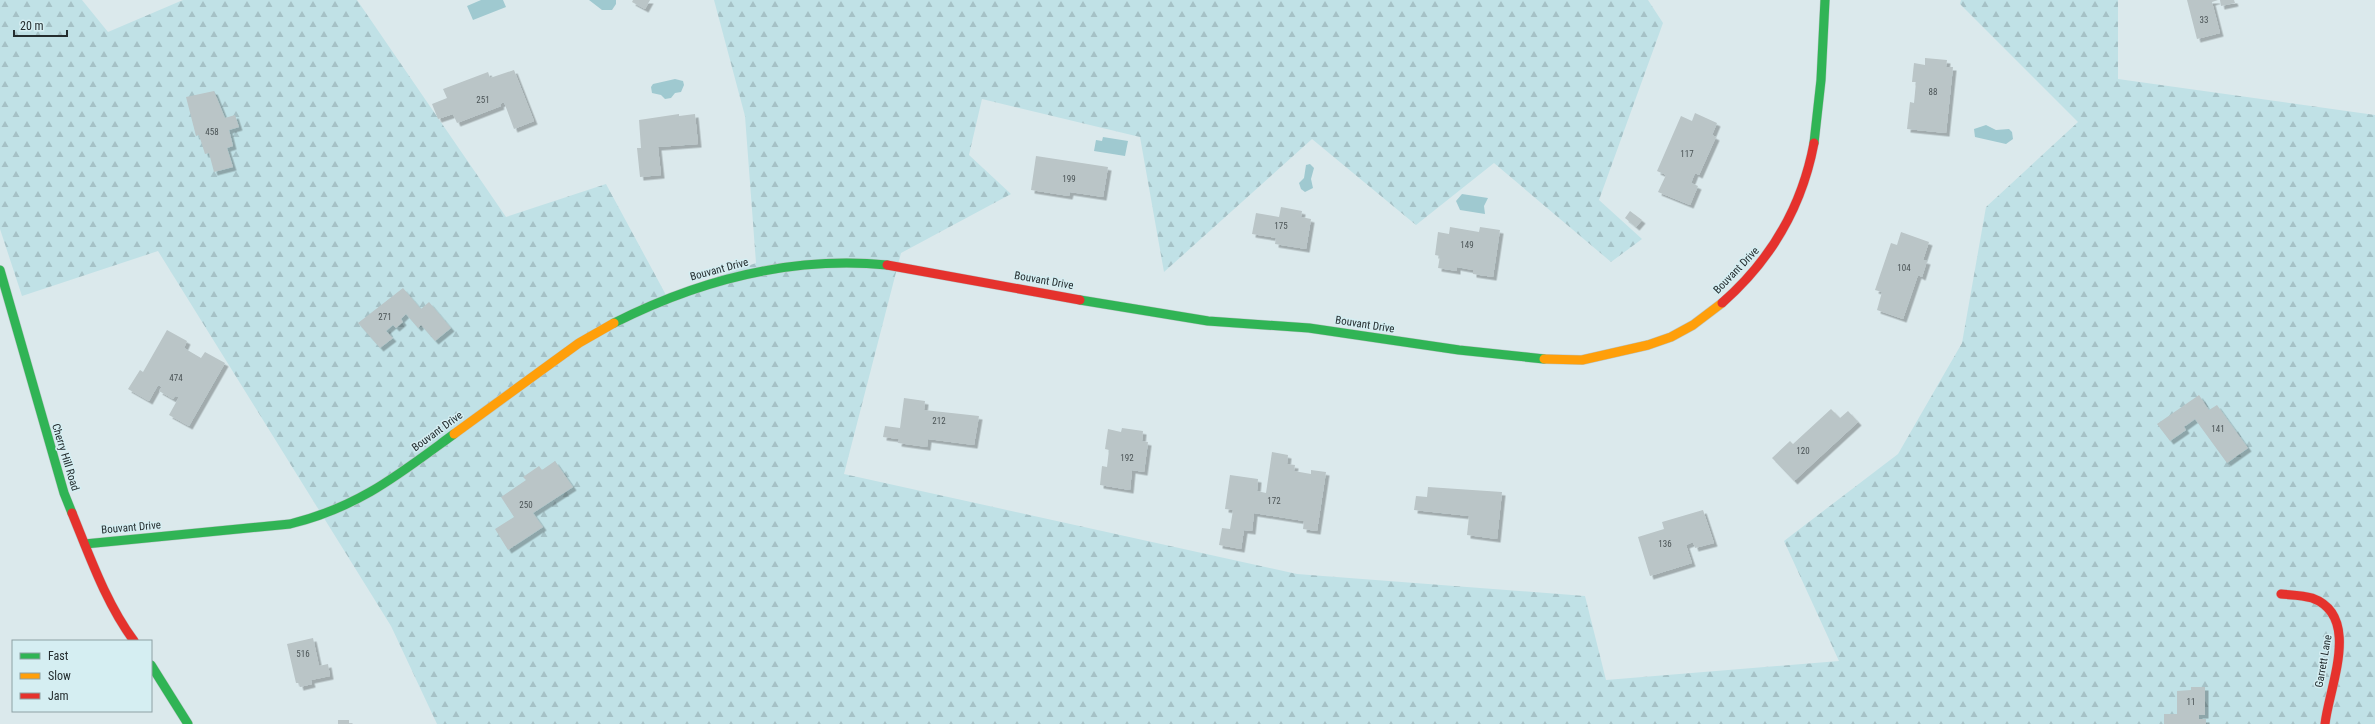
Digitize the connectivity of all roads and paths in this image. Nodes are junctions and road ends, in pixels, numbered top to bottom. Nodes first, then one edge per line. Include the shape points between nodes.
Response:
1 (1825, 0) edge
2 (0, 270) edge
3 (85, 544) junction
4 (2281, 594) dead end
5 (133, 640) edge
6 (152, 667) edge
7 (188, 724) edge
8 (2325, 724) edge

1 - 3 street, Bouvant Drive via 1814,150 1795,210 1768,255 1734,294 1705,316 1649,345 1583,360 1557,360 1444,349 1313,328 1242,325 1177,317 889,266 840,263 798,266 748,273 700,285 615,321 579,342 377,490 320,517 290,524
2 - 3 street, Cherry Hill Road via 64,493
3 - 5 street, Cherry Hill Road via 122,625
4 - 8 street, Garrett Lane via 2312,599 2324,605 2334,614 2341,631
6 - 7 street

